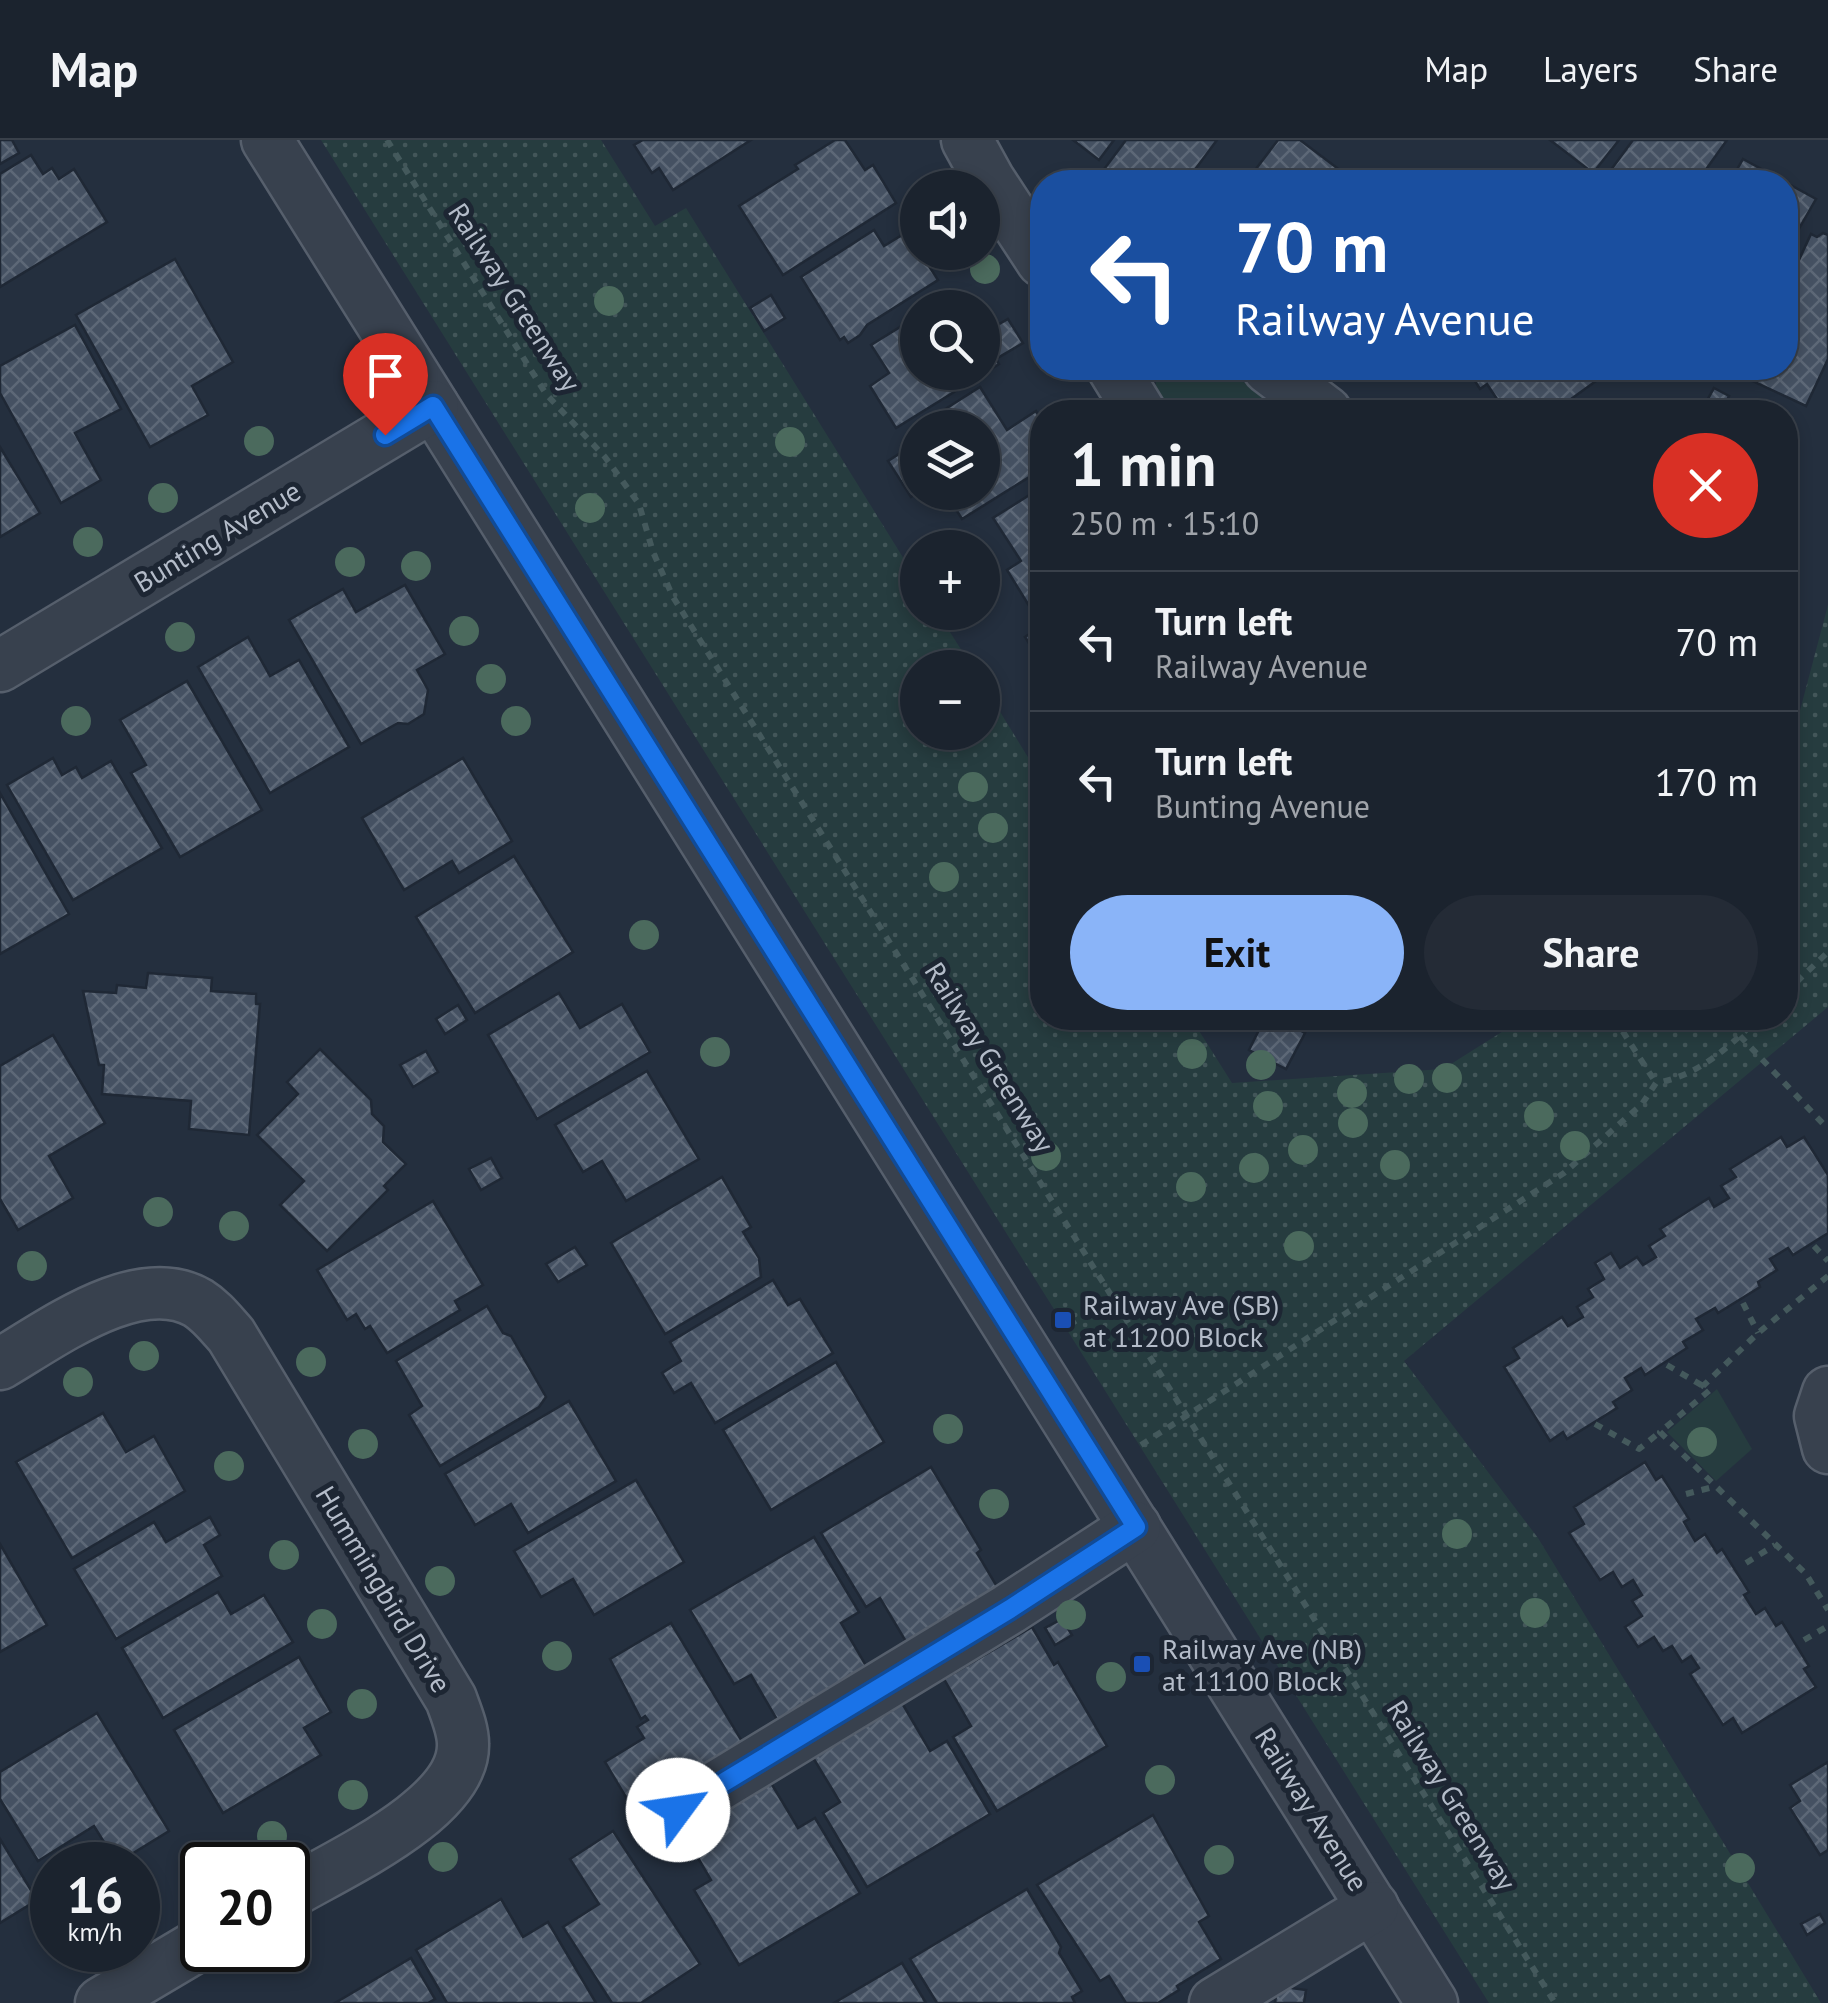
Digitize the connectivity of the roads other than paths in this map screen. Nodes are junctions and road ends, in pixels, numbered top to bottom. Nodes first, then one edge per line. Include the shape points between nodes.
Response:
1 (267, 140) edge
2 (967, 140) edge
3 (1030, 242) edge
4 (1284, 380) edge
5 (1310, 400) edge
6 (433, 406) junction
7 (0, 666) edge
8 (0, 1364) edge
9 (1828, 1392) edge
10 (1828, 1448) edge
11 (1136, 1527) junction
12 (678, 1810) dead end
13 (310, 1881) edge
14 (1373, 1907) junction
15 (180, 1957) edge
16 (101, 2003) edge
17 (1215, 2003) edge
18 (1432, 2003) edge

1 - 6 street, Railway Avenue
2 - 3 street
4 - 5 street
6 - 7 street, Bunting Avenue
6 - 11 street, Railway Avenue
8 - 13 street, Hummingbird Drive via 88,1313 139,1295 195,1302 232,1335 451,1699 464,1746 444,1793 419,1816
9 - 10 street via 1820,1416
11 - 12 street
11 - 14 street, Railway Avenue
14 - 17 street
14 - 18 street, Railway Avenue
15 - 16 street

